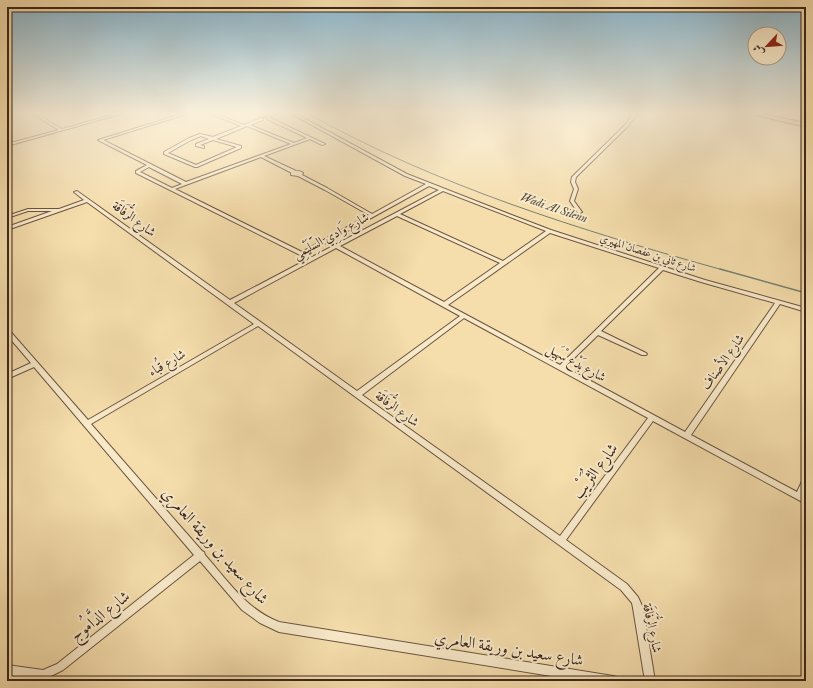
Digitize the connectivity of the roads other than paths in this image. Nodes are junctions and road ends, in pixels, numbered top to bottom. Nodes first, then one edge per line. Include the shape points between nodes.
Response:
1 (110, 145) edge
2 (180, 145) edge
3 (197, 145) edge
4 (234, 145) edge
5 (291, 145) edge
6 (351, 145) edge
7 (607, 145) edge
8 (203, 147) dead end
9 (261, 156) junction
10 (150, 165) junction
11 (186, 184) junction
12 (429, 184) junction
13 (172, 189) junction
14 (442, 190) junction
15 (76, 192) dead end
16 (88, 200) junction
17 (61, 210) junction
18 (580, 212) dead end
19 (397, 214) junction
20 (372, 215) junction
21 (7, 217) edge
22 (7, 230) edge
23 (549, 231) junction
24 (336, 246) junction
25 (302, 254) junction
26 (312, 259) junction
27 (504, 263) junction
28 (662, 268) junction
29 (779, 302) junction
30 (229, 303) junction
31 (444, 305) junction
32 (806, 310) edge
33 (463, 316) junction
34 (258, 324) junction
35 (7, 331) edge
36 (598, 332) junction
37 (644, 354) dead end
38 (35, 364) junction
39 (561, 368) junction
40 (7, 377) edge
41 (357, 395) junction
42 (652, 418) junction
43 (88, 423) junction
44 (686, 436) junction
45 (806, 481) edge
46 (802, 499) edge
47 (561, 541) junction
48 (201, 555) junction
49 (7, 670) edge
50 (613, 681) edge
51 (650, 681) edge

1 - 10 street
2 - 4 street via 165,153 196,166 240,147
3 - 8 street
5 - 9 street
6 - 12 street, شارع ثاني بن عفصان المهيري via 396,170
7 - 18 street via 574,177 576,190 572,201
9 - 11 street
9 - 20 street via 300,173 299,175
10 - 11 street
10 - 13 street via 137,172
11 - 13 street
12 - 14 street, شارع ثاني بن عفصان المهيري
12 - 20 street
13 - 25 street
14 - 19 street, شارع وَادِي السِّلَيْمِي
14 - 23 street, شارع ثاني بن عفصان المهيري
15 - 16 street, شارع الرُّفَاقَة
16 - 17 street
16 - 30 street, شارع الرُّفَاقَة
17 - 21 street via 32,210
17 - 22 street
19 - 24 street, شارع وَادِي السِّلَيْمِي
19 - 27 street
20 - 25 street
23 - 27 street
23 - 28 street, شارع ثاني بن عفصان المهيري
24 - 26 street, شارع وَادِي السِّلَيْمِي
24 - 31 street, شارع بَدْع سْهَيل
25 - 26 street
26 - 30 street, شارع وَادِي السِّلَيْمِي
27 - 31 street
28 - 29 street, شارع ثاني بن عفصان المهيري
28 - 36 street
29 - 32 street, شارع ثاني بن عفصان المهيري
29 - 44 street, شارع الأصناف
30 - 34 street, شارع الرُّفَاقَة
31 - 33 street, شارع بَدْع سْهَيل
33 - 39 street, شارع بَدْع سْهَيل
33 - 41 street
34 - 41 street, شارع الرُّفَاقَة
34 - 43 street, شارع قُباء
35 - 38 street, شارع سعيد بن وريقة العامري
36 - 37 street
36 - 39 street
38 - 40 street
38 - 43 street, شارع سعيد بن وريقة العامري
39 - 42 street, شارع بَدْع سْهَيل
41 - 47 street, شارع الرُّفَاقَة
42 - 44 street, شارع بَدْع سْهَيل
42 - 47 street, شارع الثُرَيْب
43 - 48 street, شارع سعيد بن وريقة العامري
44 - 46 street, شارع بَدْع سْهَيل
45 - 46 street
47 - 51 street, شارع الرُّفَاقَة via 624,587 635,600
48 - 49 street, شارع الدَّامُوج via 60,667 43,674
48 - 50 street, شارع سعيد بن وريقة العامري via 251,613 264,622 279,627

